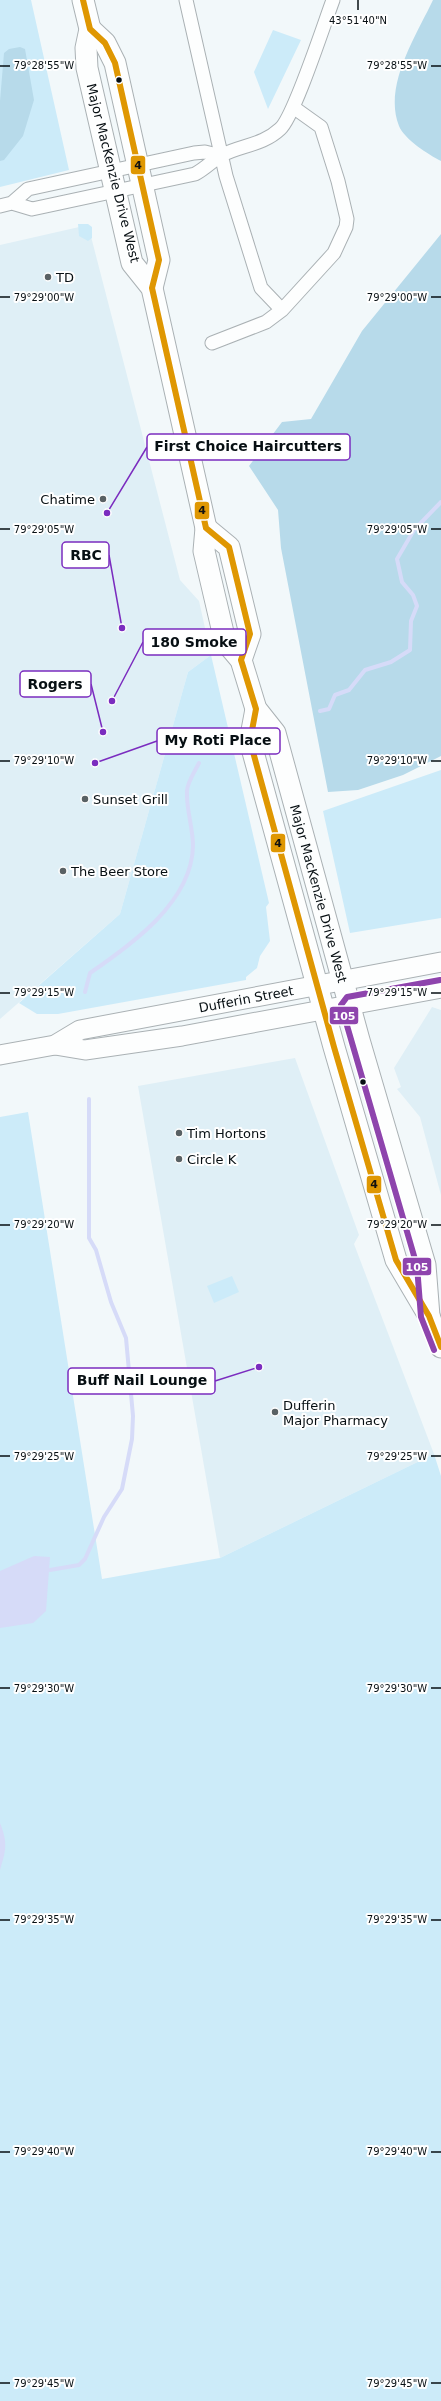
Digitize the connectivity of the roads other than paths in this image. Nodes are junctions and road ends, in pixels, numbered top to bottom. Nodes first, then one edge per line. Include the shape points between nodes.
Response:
1 (83, 0) edge
2 (186, 0) edge
3 (333, 0) edge
4 (90, 29) junction
5 (293, 107) junction
6 (221, 156) junction
7 (139, 175) junction
8 (113, 180) junction
9 (6, 205) edge
10 (152, 288) junction
11 (282, 310) junction
12 (212, 343) dead end
13 (256, 709) junction
14 (441, 962) edge
15 (342, 981) junction
16 (318, 985) junction
17 (441, 988) edge
18 (349, 1005) junction
19 (324, 1010) junction
20 (55, 1045) junction
21 (0, 1055) edge
22 (429, 1316) junction
23 (441, 1347) edge

1 - 4 main road, Major MacKenzie Drive West
2 - 6 street
3 - 5 street
4 - 7 main road, Major MacKenzie Drive West via 105,43 115,63
4 - 8 main road, Major MacKenzie Drive West via 86,48 87,68
5 - 6 street via 282,128 267,140
5 - 11 street via 322,127 347,219 337,248
6 - 7 street via 206,152
6 - 7 street via 209,167 195,174
6 - 11 street via 261,288
7 - 8 street
7 - 8 street
7 - 10 main road, Major MacKenzie Drive West via 159,260
8 - 9 street via 32,209
8 - 9 street via 28,189
8 - 10 main road, Major MacKenzie Drive West via 132,263
10 - 13 main road, Major MacKenzie Drive West via 206,528 204,551 225,641 241,660
11 - 12 street via 266,322
13 - 15 main road, Major MacKenzie Drive West via 275,733
13 - 16 main road, Major MacKenzie Drive West via 250,741
14 - 15 main road, Dufferin Street
15 - 16 main road, Dufferin Street
15 - 18 main road, Major MacKenzie Drive West
16 - 19 main road, Major MacKenzie Drive West
16 - 20 main road, Dufferin Street via 80,1030
17 - 18 main road, Dufferin Street
18 - 19 main road, Dufferin Street
18 - 22 main road, Major MacKenzie Drive West via 425,1265
19 - 20 main road, Dufferin Street via 182,1036 85,1050
19 - 22 main road, Major MacKenzie Drive West via 396,1260
20 - 21 main road, Dufferin Street
22 - 23 main road, Major MacKenzie Drive West

